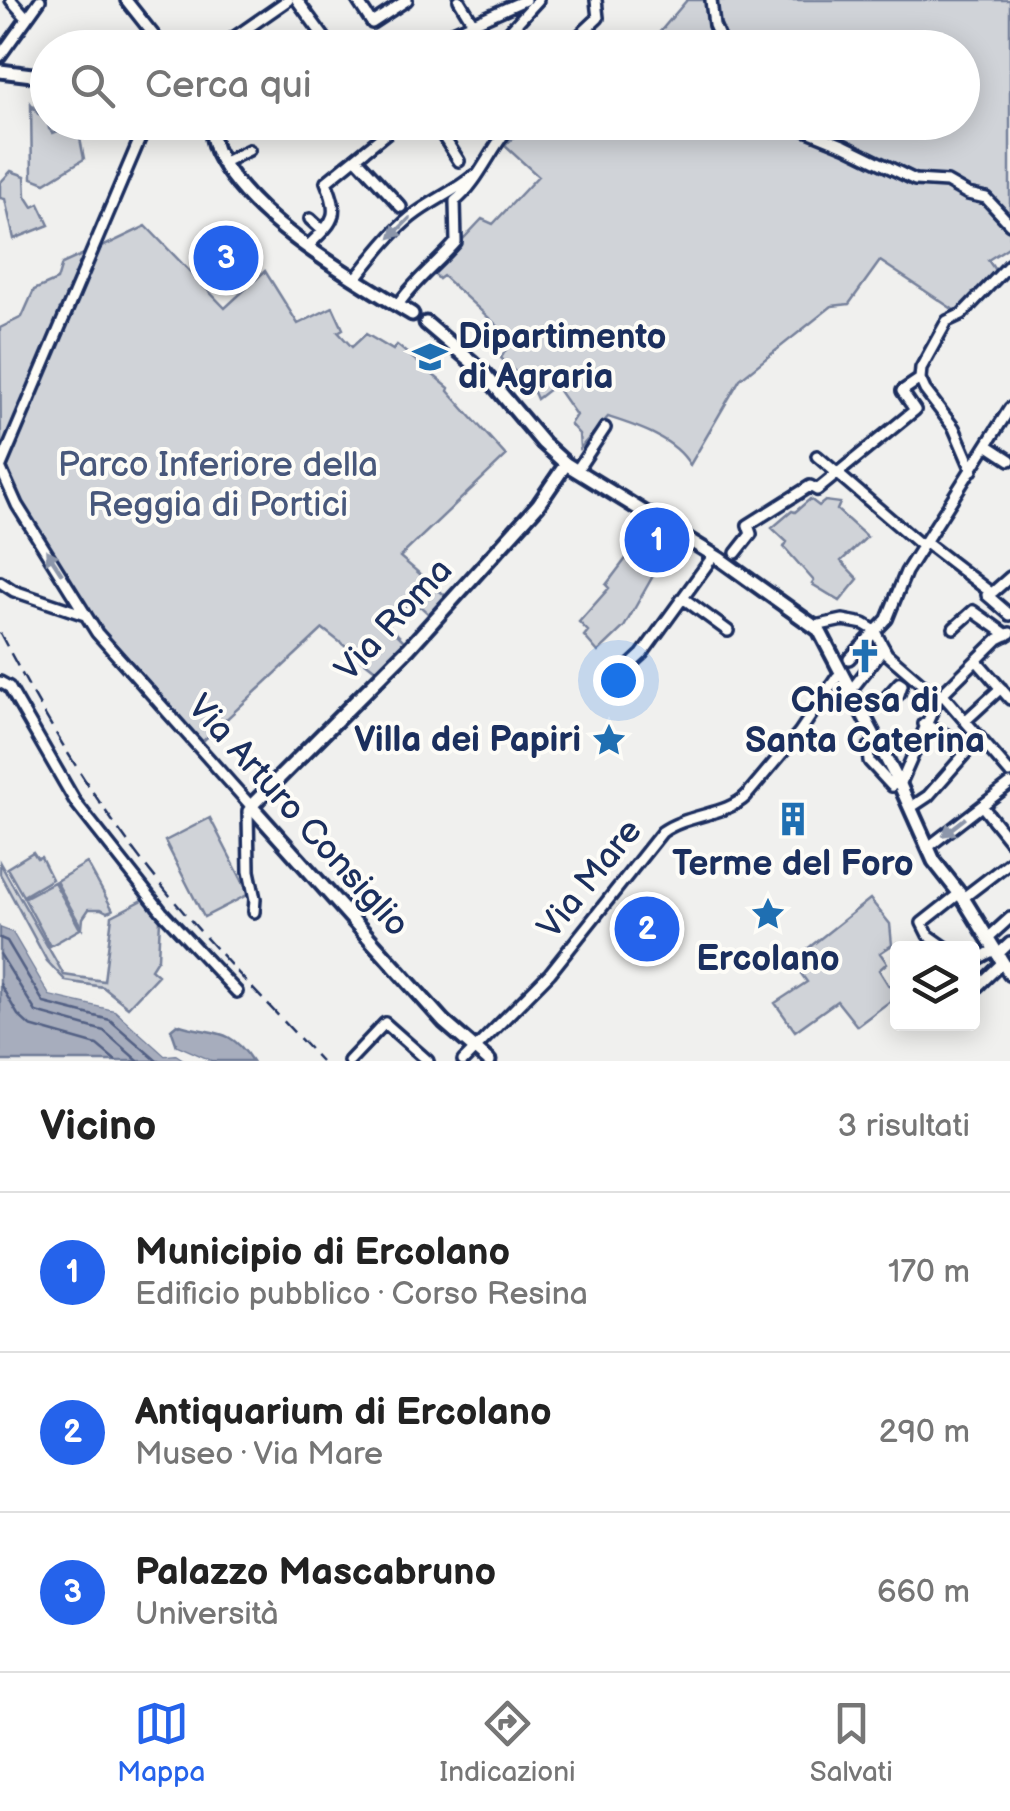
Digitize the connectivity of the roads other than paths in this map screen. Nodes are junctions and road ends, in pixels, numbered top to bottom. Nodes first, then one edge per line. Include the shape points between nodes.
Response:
1 (11, 0) edge
2 (40, 0) edge
3 (266, 0) edge
4 (288, 0) edge
5 (298, 0) edge
6 (356, 0) edge
7 (406, 0) edge
8 (459, 0) edge
9 (525, 0) edge
10 (538, 0) edge
11 (596, 0) edge
12 (710, 0) edge
13 (132, 2) edge
14 (273, 11) junction
15 (26, 17) junction
16 (474, 23) junction
17 (151, 30) edge
18 (245, 30) edge
19 (319, 30) edge
20 (458, 30) edge
21 (510, 30) edge
22 (585, 30) edge
23 (716, 30) edge
24 (0, 56) edge
25 (0, 72) edge
26 (30, 75) edge
27 (139, 140) edge
28 (214, 140) edge
29 (378, 140) edge
30 (446, 140) edge
31 (500, 140) edge
32 (830, 140) edge
33 (250, 150) dead end
34 (356, 158) junction
35 (459, 161) dead end
36 (224, 162) junction
37 (476, 173) junction
38 (401, 206) dead end
39 (310, 219) dead end
40 (1010, 224) edge
41 (323, 231) junction
42 (307, 247) junction
43 (1009, 266) edge
44 (356, 278) junction
45 (398, 306) junction
46 (412, 314) dead end
47 (426, 323) dead end
48 (920, 378) junction
49 (1010, 408) edge
50 (604, 428) dead end
51 (988, 445) junction
52 (817, 456) dead end
53 (1010, 460) edge
54 (1, 464) edge
55 (572, 467) junction
56 (972, 470) junction
57 (838, 474) junction
58 (924, 544) junction
59 (736, 553) dead end
60 (714, 555) junction
61 (1010, 577) edge
62 (0, 582) edge
63 (0, 592) edge
64 (990, 592) junction
65 (683, 598) junction
66 (47, 602) junction
67 (80, 602) junction
68 (68, 608) junction
69 (86, 615) junction
70 (1010, 615) edge
71 (815, 626) junction
72 (954, 628) dead end
73 (874, 630) junction
74 (728, 631) dead end
75 (1008, 634) edge
76 (884, 648) junction
77 (850, 659) dead end
78 (976, 661) junction
79 (837, 677) dead end
80 (0, 682) edge
81 (612, 682) dead end
82 (903, 682) junction
83 (1001, 688) junction
84 (852, 689) junction
85 (940, 696) junction
86 (1010, 699) edge
87 (883, 701) dead end
88 (965, 721) junction
89 (924, 724) junction
90 (1010, 773) edge
91 (899, 784) junction
92 (1010, 784) edge
93 (252, 806) junction
94 (982, 806) junction
95 (910, 808) junction
96 (1010, 841) edge
97 (926, 848) junction
98 (1010, 862) edge
99 (961, 896) junction
100 (254, 912) dead end
101 (1010, 918) edge
102 (989, 937) junction
103 (936, 941) edge
104 (1010, 943) edge
105 (998, 956) junction
106 (980, 960) edge
107 (1010, 974) edge
108 (980, 981) edge
109 (237, 992) dead end
110 (474, 1049) junction
111 (349, 1061) edge
112 (428, 1061) edge
113 (463, 1061) edge
114 (489, 1061) edge

1 - 15 street
2 - 15 street
3 - 14 street
4 - 14 street
5 - 19 street
6 - 7 street via 372,23
8 - 16 street
9 - 16 street
10 - 21 street
11 - 22 street via 598,18
12 - 23 street
13 - 17 street
14 - 18 street
15 - 24 street
16 - 20 street
25 - 26 main road
27 - 54 street
28 - 36 main road
29 - 34 street
30 - 35 street
31 - 37 street
32 - 40 street via 915,180 948,182 986,198
33 - 36 street
34 - 38 street
34 - 41 street via 326,182 336,202
36 - 42 main road via 245,192
37 -> 44 street via 407,220
37 - 45 street via 455,201 456,242 412,283
39 - 41 street
41 - 42 street
42 - 44 main road
43 - 48 street via 947,321
44 - 45 main road
45 - 46 main road
47 - 55 main road
48 - 56 street
48 - 57 street via 902,391 915,410
49 - 51 street
50 - 55 street
51 - 53 street
51 - 56 street
52 - 57 street
67 -> 54 street, Via Arturo Consiglio via 18,505
55 - 60 main road
55 - 93 main road, Via Roma via 410,648
56 - 58 street
57 - 58 street
57 - 59 street via 748,525 751,534
58 - 64 street
58 - 73 street via 887,619
60 - 65 street
60 - 71 main road
61 - 64 street
62 - 66 street
63 - 66 street
64 - 70 street
65 - 74 street
65 - 81 street via 636,662
66 - 68 street
67 - 68 street
67 - 69 street, Via Arturo Consiglio
68 - 69 street
69 - 93 street, Via Arturo Consiglio
71 - 73 street via 851,620
71 - 84 main road
72 - 75 street via 973,611
73 - 76 street
73 - 77 street
75 - 78 street
76 - 82 street
76 - 84 street
78 - 83 street
78 - 85 street
79 - 110 street, Via Mare via 746,796 662,832 550,973
80 - 109 street via 76,803 162,912
82 - 85 street
82 - 87 street
83 - 86 street
83 - 88 street
84 - 91 main road
85 - 88 street
85 - 89 street
88 - 90 street
89 - 91 street
89 - 95 street via 971,746
91 - 95 main road
92 - 94 street
93 - 100 street via 247,826
93 - 110 main road, Via Arturo Consiglio
94 - 96 street
94 -> 97 street
95 - 97 main road
97 - 99 main road
98 - 99 street
99 - 102 main road
99 - 103 street via 922,923
101 - 102 street
102 - 105 main road
104 - 105 street
105 - 106 street
105 - 107 main road
105 - 108 street
110 - 113 street, Via Mare
110 - 114 main road, Via Arturo Consiglio
111 - 112 street via 385,1023

